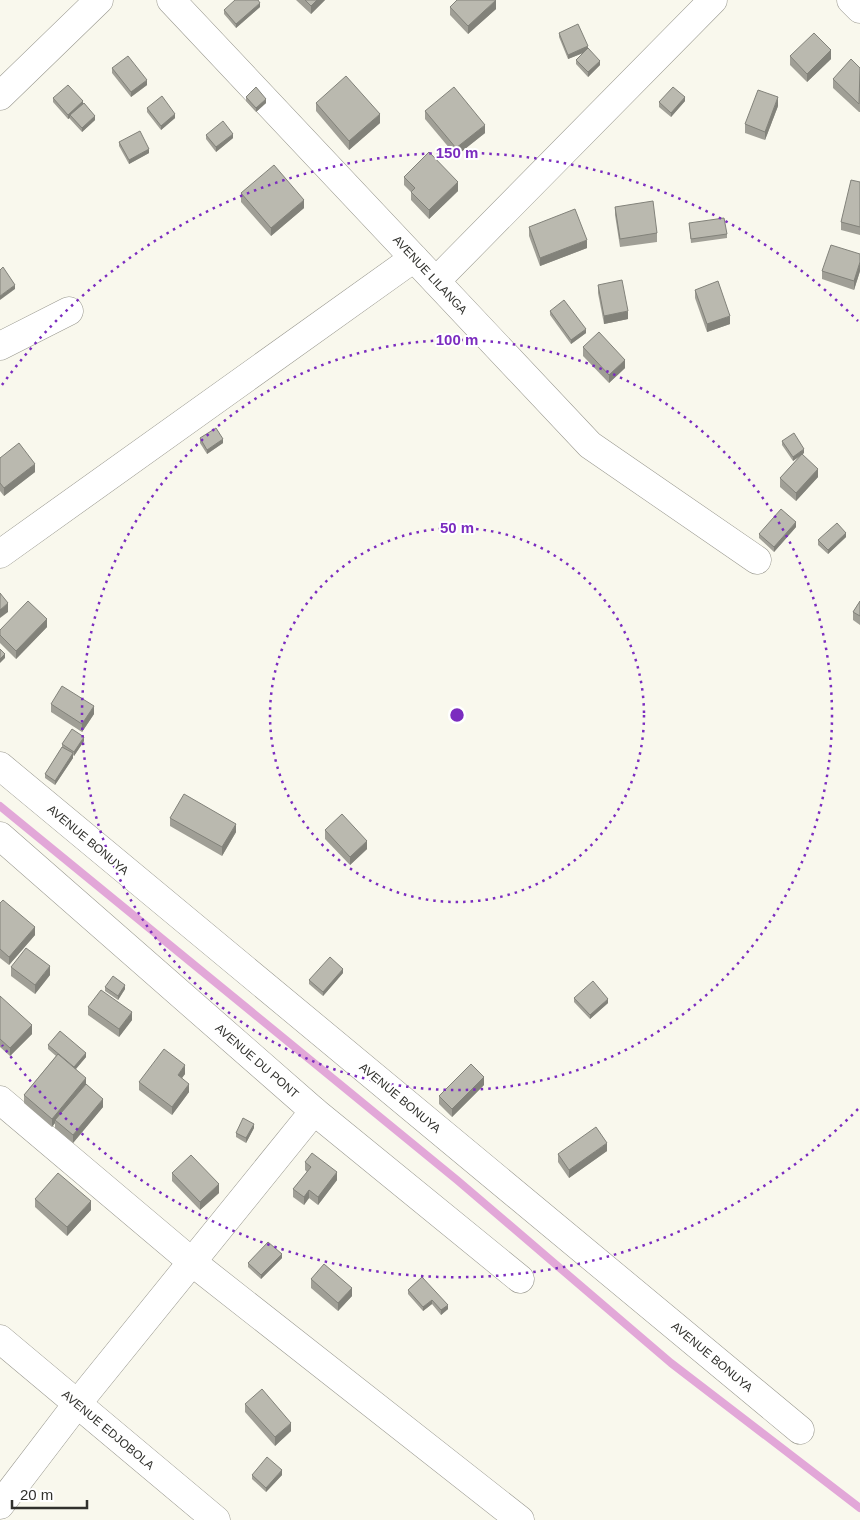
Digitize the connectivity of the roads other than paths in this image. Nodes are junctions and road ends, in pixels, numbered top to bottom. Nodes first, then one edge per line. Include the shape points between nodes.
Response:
1 (99, 0) edge
2 (171, 0) edge
3 (713, 0) edge
4 (851, 0) edge
5 (860, 9) edge
6 (0, 96) edge
7 (414, 258) junction
8 (436, 281) junction
9 (69, 311) dead end
10 (0, 346) edge
11 (0, 554) edge
12 (757, 560) dead end
13 (0, 766) edge
14 (0, 836) edge
15 (0, 1100) edge
16 (314, 1111) junction
17 (192, 1262) junction
18 (520, 1279) dead end
19 (0, 1339) edge
20 (77, 1404) junction
21 (800, 1430) dead end
22 (0, 1505) edge
23 (216, 1520) edge
24 (520, 1520) edge

1 - 6 street
2 - 7 street, AVENUE LILANGA
3 - 8 street
4 - 5 street
7 - 8 street, AVENUE LILANGA
7 - 11 street
8 - 12 street, AVENUE LILANGA via 590,445
9 - 10 street
13 - 21 street, AVENUE BONUYA
14 - 16 street, AVENUE DU PONT
15 - 17 street
16 - 17 street
16 - 18 street, AVENUE DU PONT
17 - 20 street
17 - 24 street
19 - 20 street, AVENUE EDJOBOLA
20 - 22 street
20 - 23 street, AVENUE EDJOBOLA

